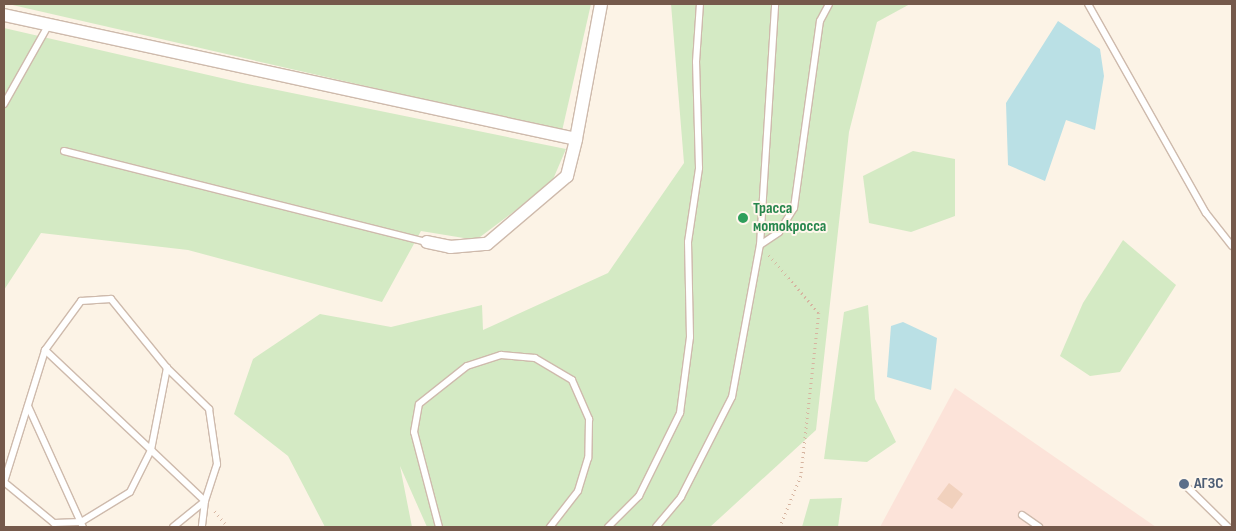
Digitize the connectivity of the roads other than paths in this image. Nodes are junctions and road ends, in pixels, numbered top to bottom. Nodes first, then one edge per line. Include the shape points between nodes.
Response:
1 (601, 4) edge
2 (700, 4) edge
3 (775, 4) edge
4 (829, 4) edge
5 (1088, 4) edge
6 (4, 15) edge
7 (48, 26) junction
8 (4, 104) edge
9 (576, 139) junction
10 (64, 151) dead end
11 (427, 242) joint
12 (760, 244) junction
13 (1232, 246) edge
14 (45, 350) junction
15 (167, 368) junction
16 (28, 406) junction
17 (151, 450) junction
18 (4, 482) edge
19 (1184, 484) dead end
20 (205, 501) junction
21 (1022, 515) dead end
22 (82, 524) edge
23 (173, 527) edge
24 (202, 527) edge
25 (439, 527) edge
26 (550, 527) edge
27 (608, 527) edge
28 (656, 527) edge
29 (1039, 527) edge
30 (1228, 527) edge

1 - 9 street
2 - 27 lane via 696,62 699,168 688,242 690,337 680,413 639,496
3 - 12 lane
4 - 12 lane via 820,21 794,208 779,232
5 - 13 lane via 1206,214
6 - 7 street
7 - 8 lane
7 - 9 street
9 - 11 street via 567,176 487,244 450,247
10 - 11 lane
12 - 28 lane via 732,397 681,497
14 - 15 lane via 81,302 111,299
14 - 16 lane
14 - 17 lane
15 - 17 lane
15 - 20 lane via 209,409 217,464
16 - 18 lane
16 - 22 lane
17 - 20 lane
17 - 22 lane via 130,492
18 - 22 lane via 54,523
19 - 30 lane
20 - 23 lane
20 - 24 lane
21 - 29 lane
25 - 26 lane via 414,432 419,404 467,366 501,355 535,358 572,380 589,418 588,458 578,491

